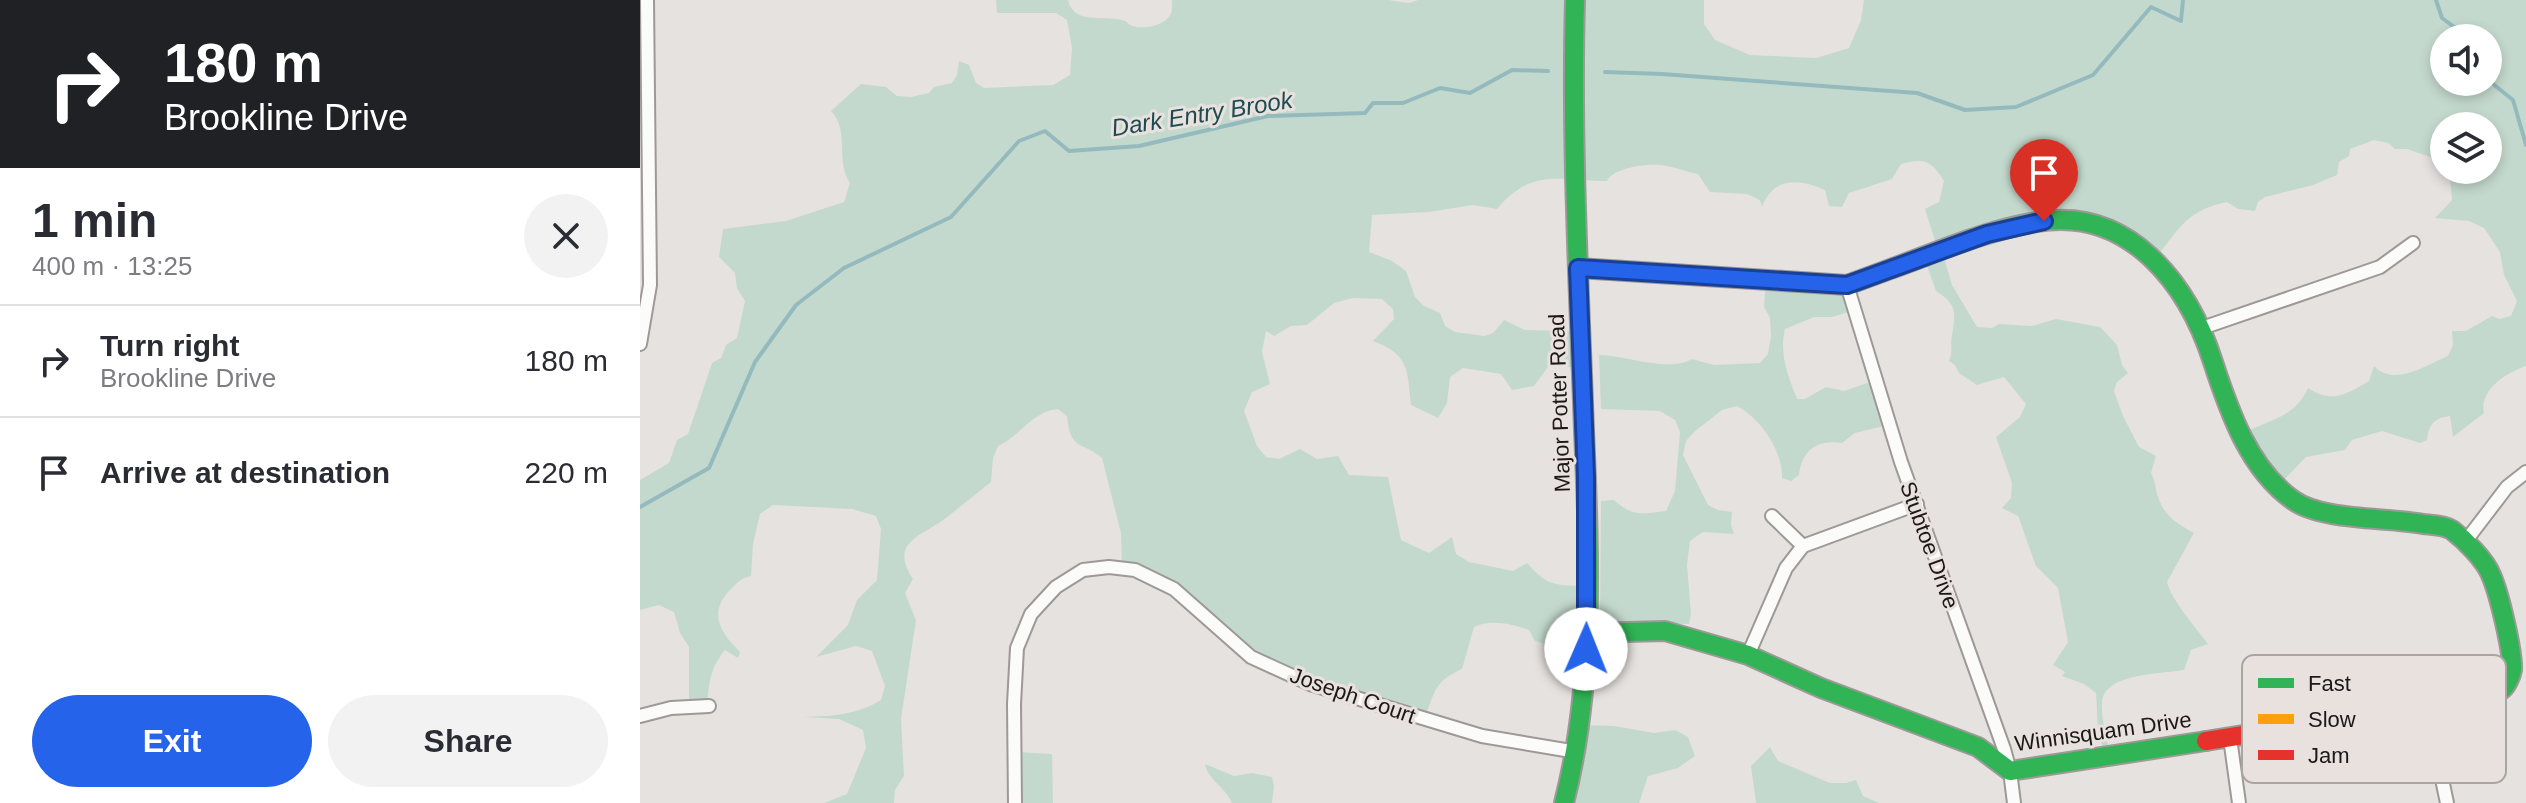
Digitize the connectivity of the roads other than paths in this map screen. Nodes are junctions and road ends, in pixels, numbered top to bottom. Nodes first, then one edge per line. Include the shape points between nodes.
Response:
1 (647, 0) edge
2 (1575, 0) edge
3 (2413, 243) dead end
4 (1578, 268) junction
5 (1847, 285) junction
6 (2202, 328) junction
7 (640, 344) edge
8 (2526, 472) edge
9 (1917, 504) junction
10 (1772, 516) dead end
11 (2465, 542) junction
12 (1803, 546) junction
13 (1587, 633) junction
14 (1748, 655) junction
15 (2506, 685) edge
16 (709, 706) dead end
17 (640, 716) edge
18 (2242, 736) edge
19 (2230, 738) junction
20 (1577, 752) junction
21 (2010, 771) junction
22 (2443, 783) edge
23 (1015, 803) edge
24 (1564, 803) edge
25 (2014, 803) edge
26 (2239, 803) edge
27 (2447, 803) edge

1 - 7 street via 650,285
2 - 4 street, Major Potter Road via 1572,99
3 - 6 street via 2380,267
4 - 5 street
4 - 13 street, Major Potter Road
5 - 6 street via 1987,234 2039,221 2080,222 2124,235 2164,269
5 - 9 street, Stubtoe Drive
6 - 11 street via 2228,407 2261,469 2295,502 2341,517 2449,528
8 - 11 street via 2507,487
9 - 12 street
9 - 21 street, Stubtoe Drive
10 - 12 street
11 - 15 street, Winnisquam Drive via 2491,574 2510,649 2512,672
12 - 14 street via 1786,568
13 - 14 street, Winnisquam Drive via 1665,631
13 - 20 street, Major Potter Road
14 - 21 street, Winnisquam Drive via 1978,747
16 - 17 street
18 - 19 street, Winnisquam Drive
19 - 21 street, Winnisquam Drive
19 - 26 street
20 - 23 street, Joseph Court via 1482,736 1310,684 1251,657 1174,589 1135,570 1109,567 1083,570 1056,587 1031,614 1017,648
20 - 24 street, Major Potter Road
21 - 25 street, Stubtoe Drive
22 - 27 street

